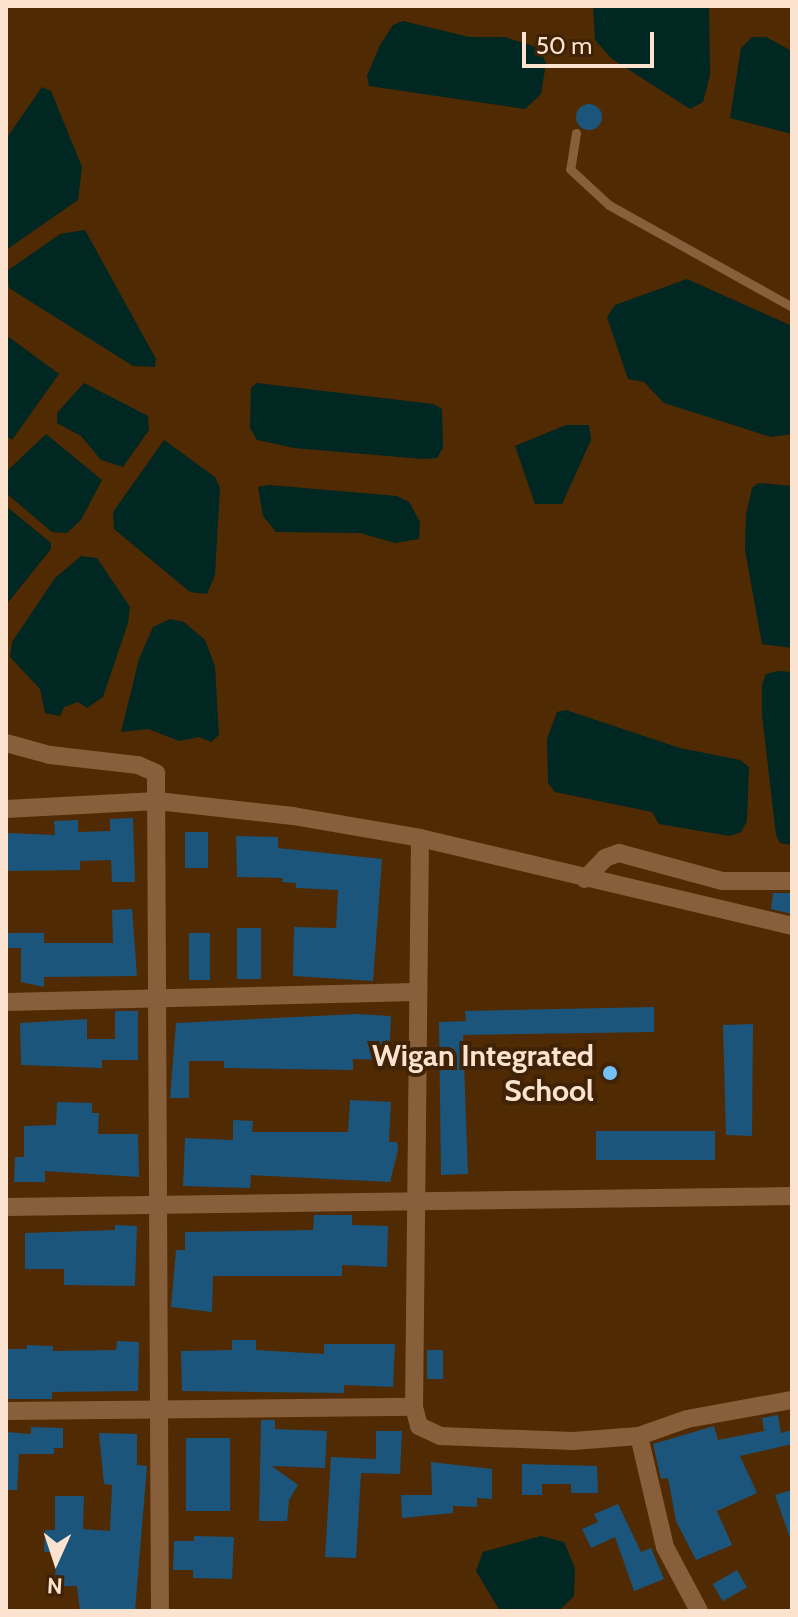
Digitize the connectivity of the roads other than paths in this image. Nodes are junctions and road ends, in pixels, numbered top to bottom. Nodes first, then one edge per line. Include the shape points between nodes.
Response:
1 (576, 133) dead end
2 (792, 307) edge
3 (6, 743) edge
4 (157, 801) junction
5 (6, 809) edge
6 (420, 838) junction
7 (585, 879) junction
8 (792, 881) edge
9 (792, 926) edge
10 (416, 992) junction
11 (157, 994) junction
12 (6, 1002) edge
13 (792, 1196) edge
14 (159, 1201) junction
15 (416, 1202) junction
16 (6, 1207) edge
17 (792, 1400) edge
18 (414, 1407) junction
19 (156, 1410) junction
20 (6, 1411) edge
21 (639, 1436) junction
22 (160, 1611) edge
23 (699, 1611) edge

1 - 2 lane via 570,169 609,205
3 - 4 street via 50,755 147,767 156,773
4 - 5 street
4 - 6 street via 245,809
4 - 11 street
6 - 7 street
6 - 10 street
7 - 8 street via 605,858 619,853 722,881
7 - 9 street
10 - 11 street
10 - 15 street
11 - 12 street
11 - 14 street
13 - 15 street
14 - 15 street
14 - 16 street
14 - 19 street
15 - 18 street
17 - 21 street via 699,1416
18 - 19 street
18 - 21 street via 419,1426 440,1436 573,1441
19 - 20 street
19 - 22 street
21 - 23 street via 665,1547

